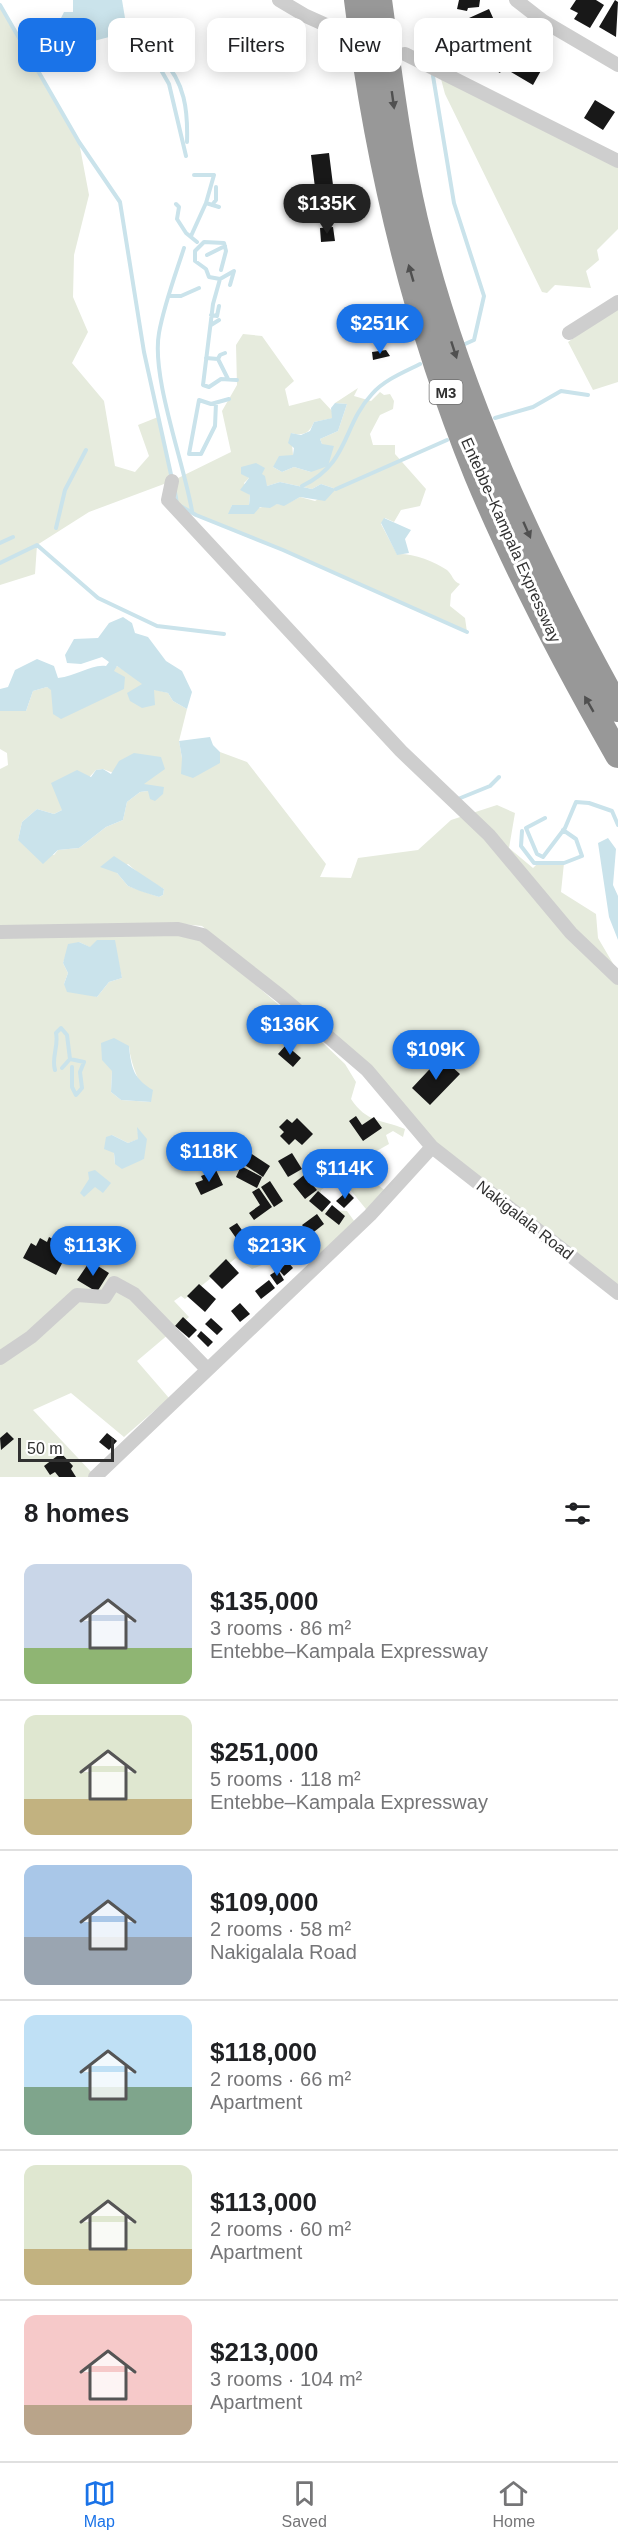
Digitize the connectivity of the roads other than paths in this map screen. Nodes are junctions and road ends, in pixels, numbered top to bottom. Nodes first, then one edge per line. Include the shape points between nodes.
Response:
1 (279, 0) edge
2 (357, 0) edge
3 (379, 0) edge
4 (516, 0) edge
5 (318, 21) edge
6 (405, 54) dead end
7 (618, 65) edge
8 (618, 161) edge
9 (618, 302) edge
10 (569, 333) dead end
11 (172, 481) dead end
12 (618, 709) edge
13 (618, 755) edge
14 (0, 932) edge
15 (618, 978) edge
16 (432, 1147) junction
17 (618, 1293) edge
18 (0, 1358) edge
19 (207, 1369) junction
20 (95, 1477) edge

1 - 5 street
13 -> 2 highway, Entebbe–Kampala Expressway / M3 via 519,568 477,475 439,370 388,189
3 -> 12 highway, Entebbe–Kampala Expressway / M3 via 415,220 460,368 565,614
4 - 7 street via 543,21
6 - 8 street
9 - 10 street
11 - 15 street via 168,500 184,520 401,751 489,835 571,933
14 - 16 street, Nakigalala Road via 178,929 203,935 367,1070
16 - 17 street, Nakigalala Road
16 - 19 street via 370,1215
18 - 19 street via 31,1337 77,1295 105,1297 114,1284 134,1294
19 - 20 street

